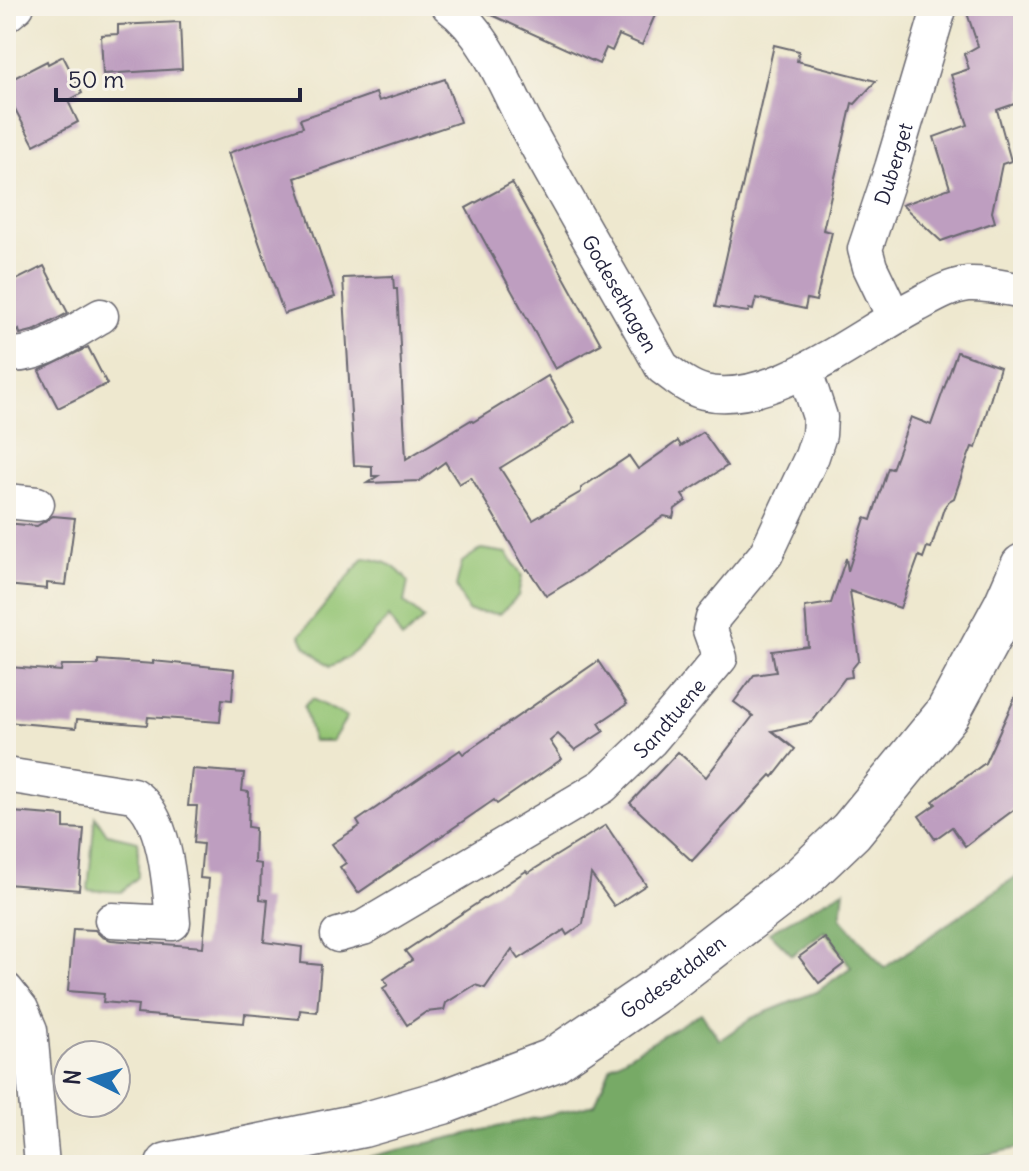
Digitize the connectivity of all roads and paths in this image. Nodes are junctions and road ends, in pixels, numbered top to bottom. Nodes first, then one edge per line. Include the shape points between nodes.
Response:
1 (17, 6) edge
2 (449, 6) edge
3 (940, 6) edge
4 (6, 15) edge
5 (1023, 291) edge
6 (101, 316) dead end
7 (894, 317) junction
8 (6, 354) edge
9 (805, 371) junction
10 (1023, 566) edge
11 (6, 775) edge
12 (112, 920) dead end
13 (338, 935) dead end
14 (6, 990) edge
15 (42, 1165) edge
16 (168, 1165) edge

1 - 4 street
2 - 9 street, Godesethagen via 495,64 662,367 687,386 722,394 751,391
3 - 7 street, Duberget via 865,249
5 - 7 street, Godesethagen via 967,284
6 - 8 street via 31,354
7 - 9 street, Godesethagen
9 - 13 street, Sandtuene via 820,417 819,435 766,554 713,618 710,630 720,658 650,741 603,786 363,928
10 - 16 main road, Godesetdalen via 947,714 851,831 804,876 659,988 552,1061 443,1102 363,1125
11 - 12 street via 133,795 144,802 153,816 166,869 173,923
14 - 15 street via 30,1030

